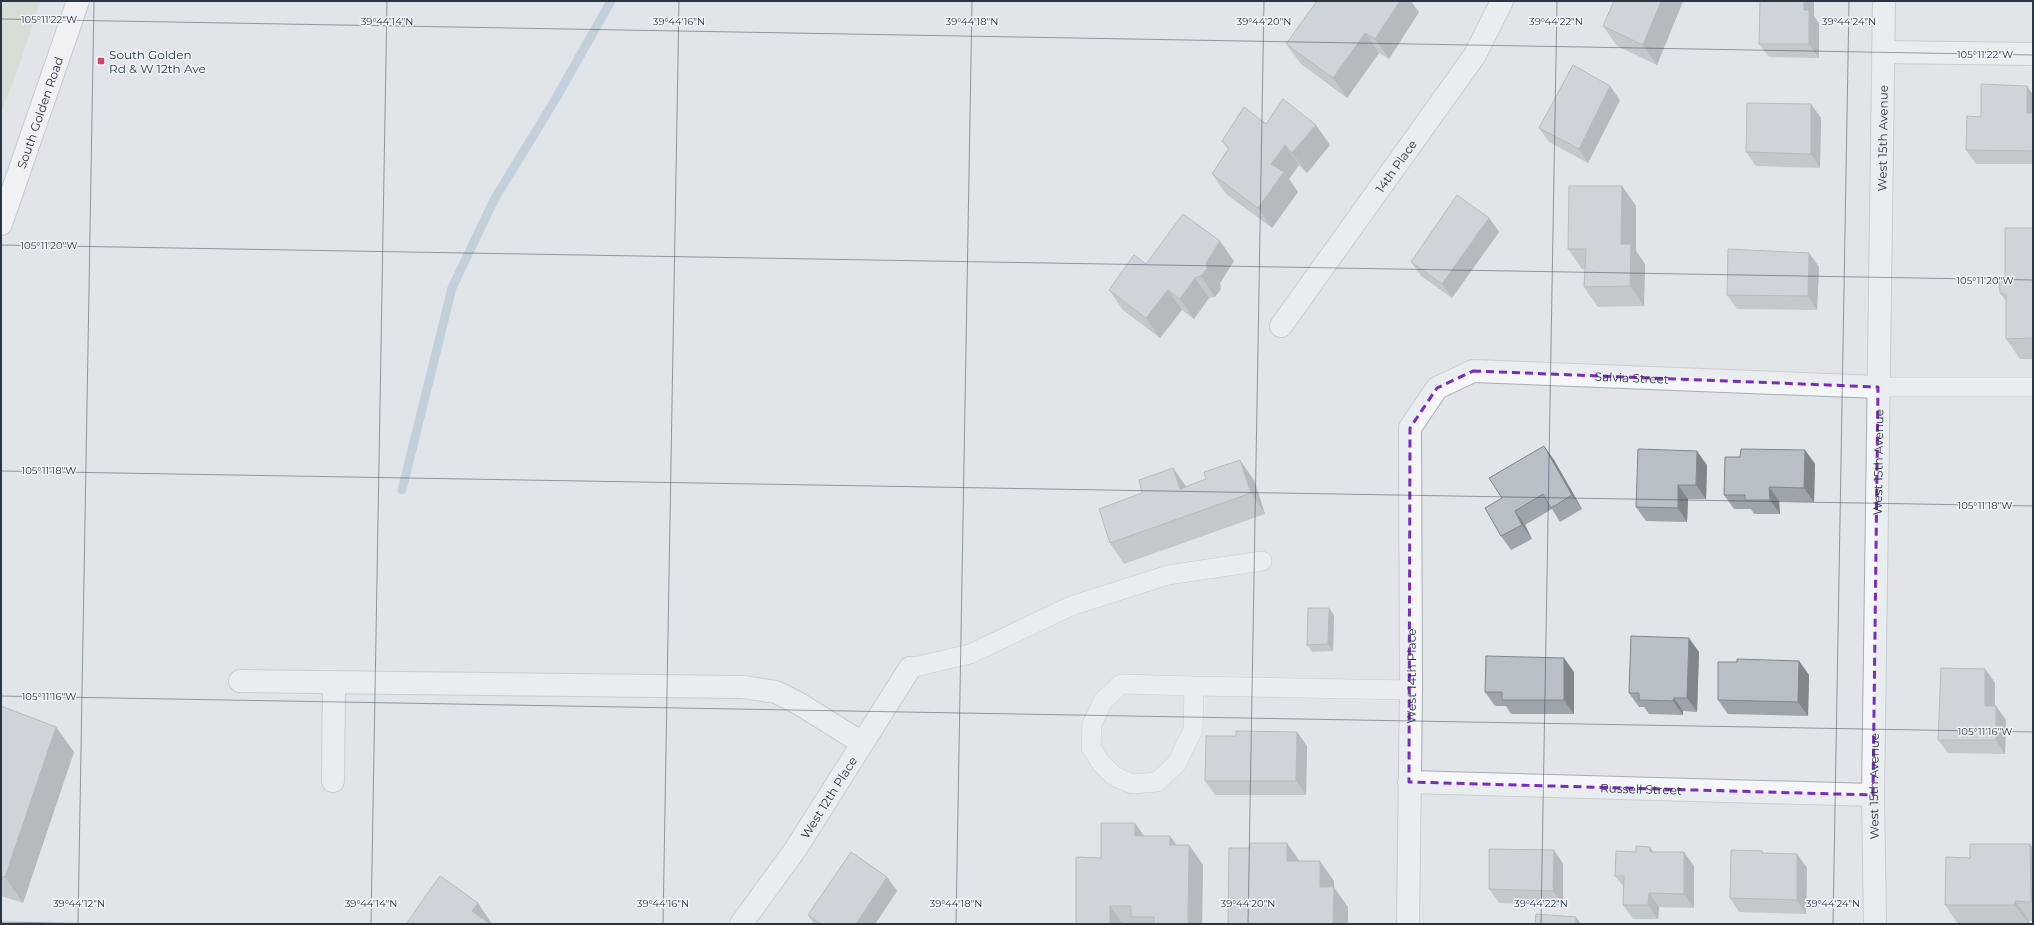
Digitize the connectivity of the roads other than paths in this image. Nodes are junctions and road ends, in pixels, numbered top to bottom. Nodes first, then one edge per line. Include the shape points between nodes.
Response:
1 (78, 1) edge
2 (1502, 1) edge
3 (1884, 1) edge
4 (1883, 52) junction
5 (2033, 54) edge
6 (5, 194) edge
7 (1, 224) edge
8 (1281, 326) dead end
9 (1878, 387) junction
10 (2033, 387) edge
11 (1410, 428) joint
12 (1262, 562) dead end
13 (910, 668) joint
14 (240, 681) dead end
15 (334, 682) junction
16 (1194, 686) junction
17 (1411, 690) junction
18 (862, 744) junction
19 (333, 781) dead end
20 (1409, 782) junction
21 (1873, 795) junction
22 (741, 924) edge
23 (1408, 924) edge
24 (1874, 924) edge

1 - 6 main road, South Golden Road
2 - 8 street, 14th Place via 1475,55
3 - 4 street, West 15th Avenue
4 - 5 street
4 - 9 street, West 15th Avenue
6 - 7 main road, South Golden Road
9 - 10 lane
9 - 11 street, Salvia Street via 1473,371 1437,388
9 - 21 street, West 15th Avenue
11 - 17 street, West 14th Place
12 - 13 lane via 1168,575 1071,606 970,654
13 - 18 street, West 12th Place
14 - 15 street
15 - 18 street via 743,687 776,692
15 - 19 street
16 - 16 lane via 1193,730 1177,763 1157,782 1132,784 1114,776 1101,764 1091,747 1092,724 1103,700 1121,684
16 - 17 lane
17 - 20 street, West 14th Place
18 - 22 street, West 12th Place via 795,850
20 - 21 street, Russell Street
20 - 23 street, West 14th Place
21 - 24 street, West 15th Avenue

